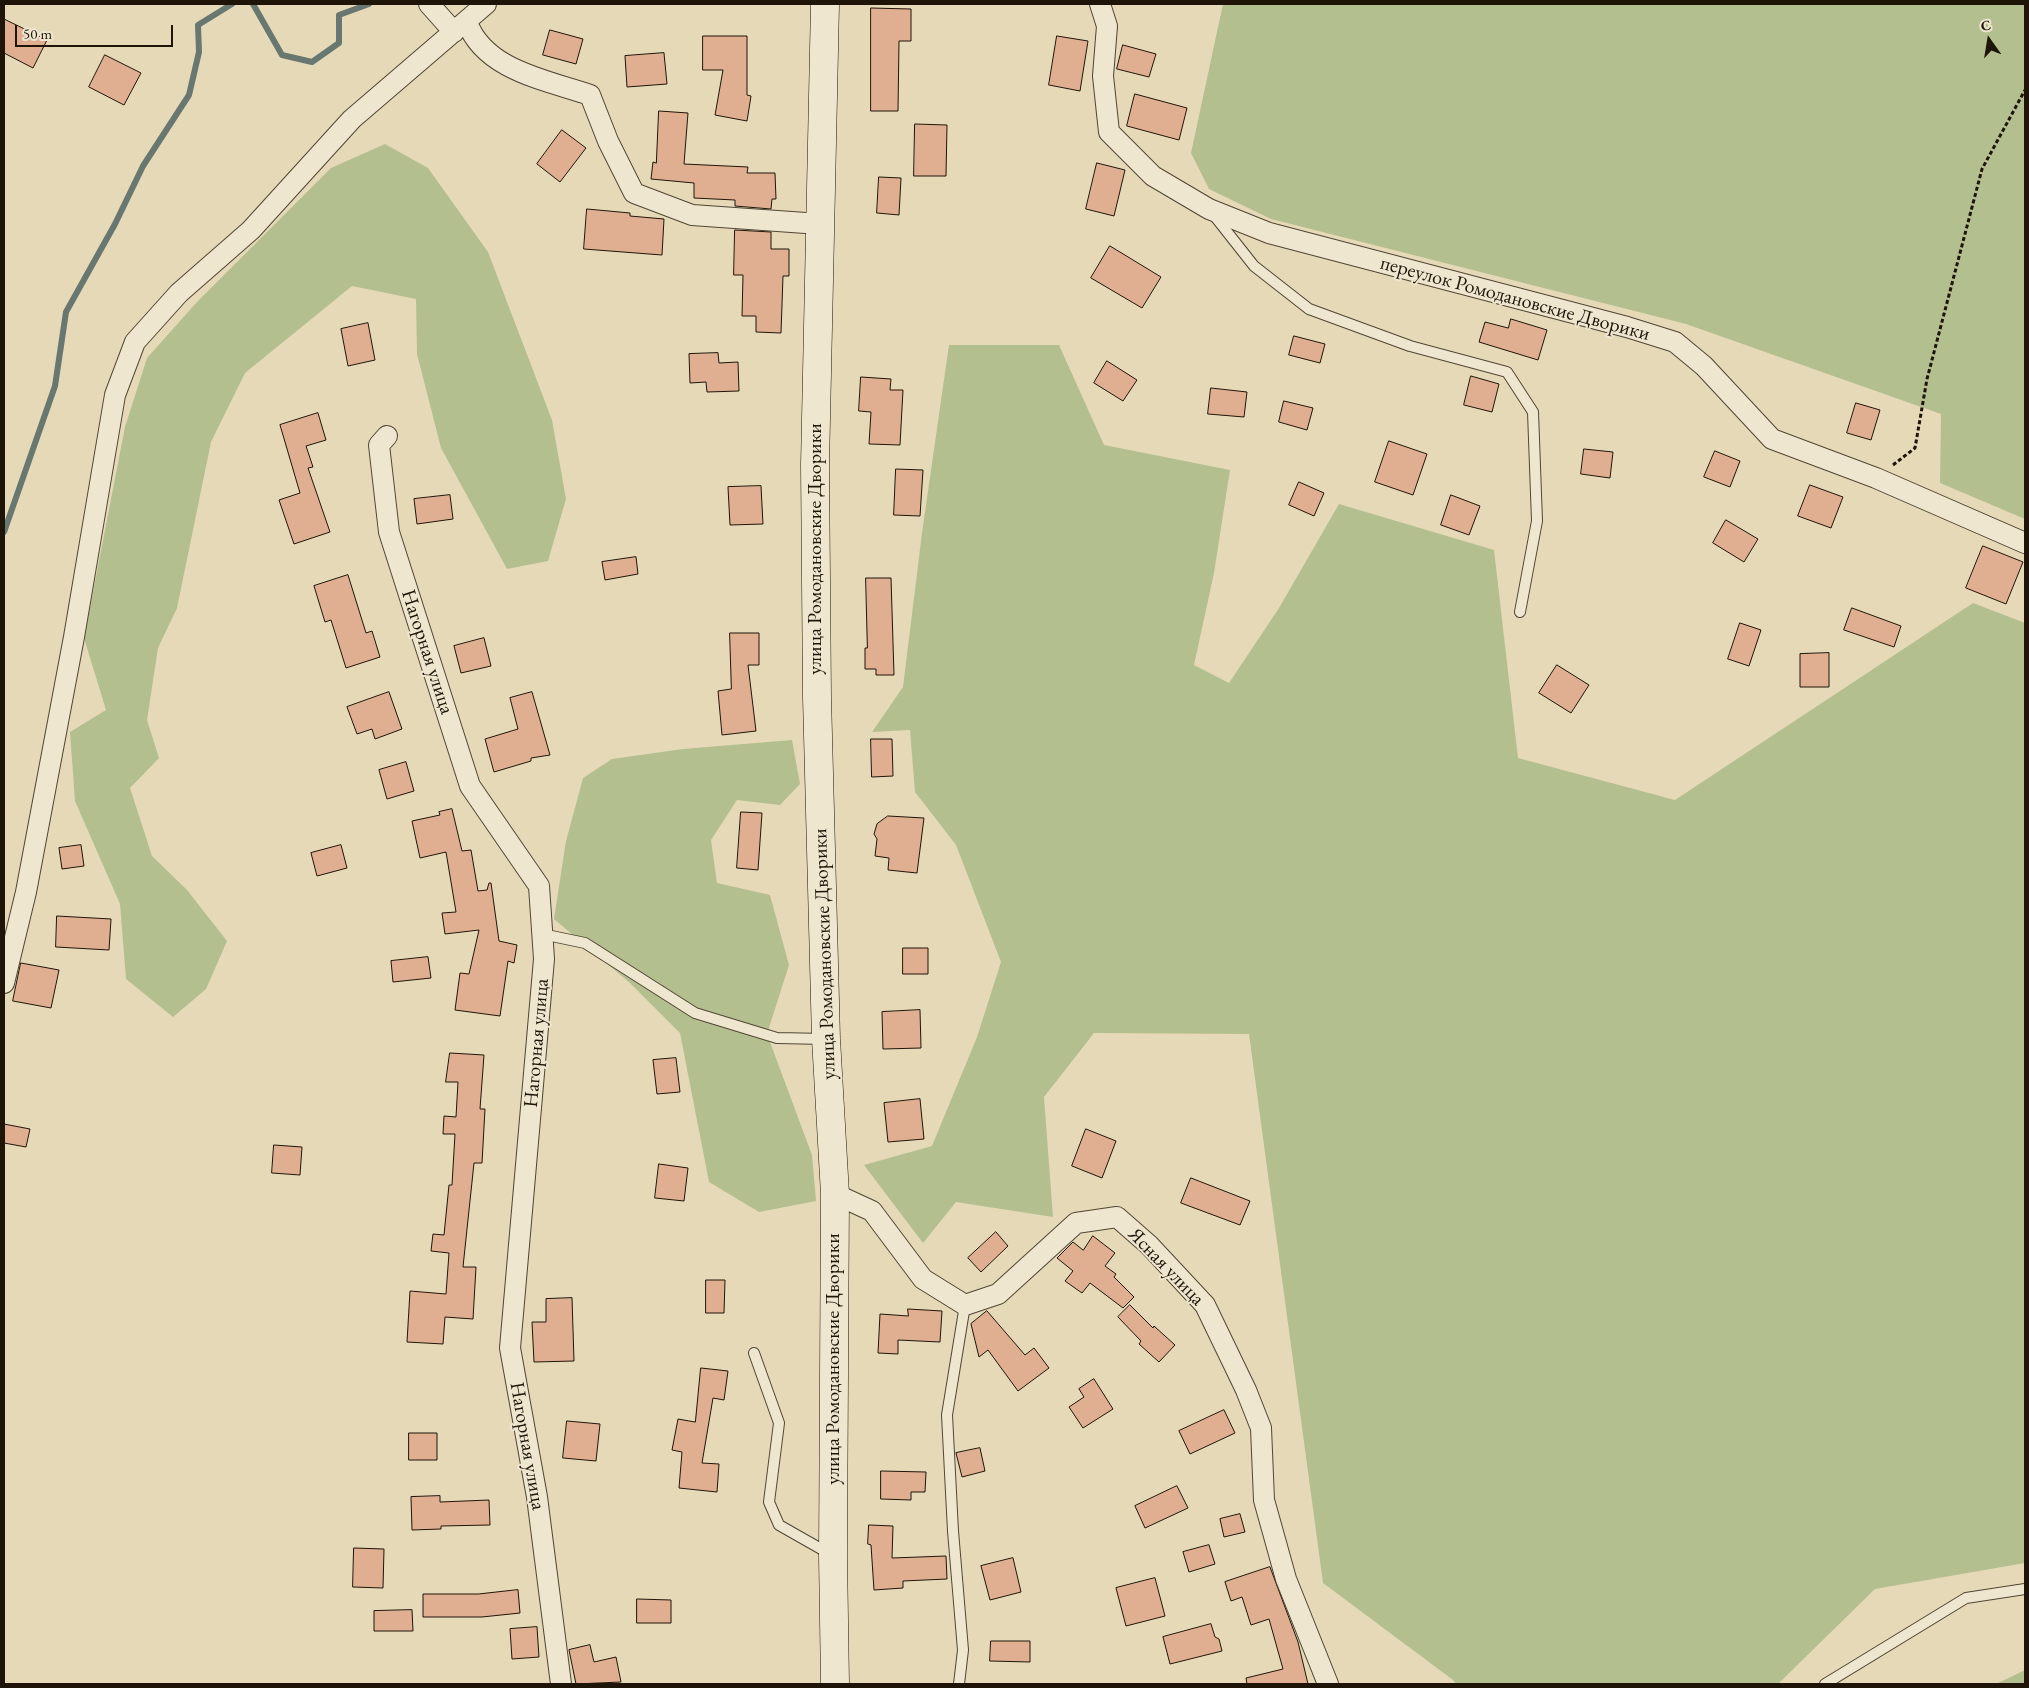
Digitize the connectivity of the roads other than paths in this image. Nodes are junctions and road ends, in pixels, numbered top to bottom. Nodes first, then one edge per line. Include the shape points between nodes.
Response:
1 (429, 4) edge
2 (486, 4) edge
3 (825, 4) edge
4 (1100, 4) edge
5 (460, 27) junction
6 (1209, 209) junction
7 (820, 224) junction
8 (387, 436) dead end
9 (2025, 543) edge
10 (1520, 612) dead end
11 (542, 934) junction
12 (4, 983) edge
13 (826, 1039) junction
14 (835, 1194) junction
15 (965, 1305) junction
16 (754, 1353) dead end
17 (833, 1556) junction
18 (2025, 1589) edge
19 (561, 1684) edge
20 (835, 1684) edge
21 (959, 1684) edge
22 (1328, 1684) edge
23 (1825, 1684) edge

1 - 5 street
2 - 5 street
3 - 7 street, улица Ромодановские Дворики
4 - 6 street, переулок Ромодановские Дворики via 1107,26 1103,76 1109,132 1153,176
5 - 7 street via 488,54 521,72 590,95 634,193 692,215
5 - 12 street via 352,119 251,230 180,293 135,342 115,395 28,882
6 - 9 street, переулок Ромодановские Дворики via 1269,233 1675,342 1704,366 1772,439 1876,478
6 - 10 lane via 1254,266 1309,309 1410,346 1507,372 1534,412 1537,521
7 - 13 street, улица Ромодановские Дворики via 815,484
8 - 11 street, Нагорная улица via 379,445 389,532 470,786 539,886
11 - 13 lane via 585,943 695,1014 777,1038
11 - 19 street, Нагорная улица via 544,959 510,1348 537,1497
13 - 14 street, улица Ромодановские Дворики
14 - 15 street via 872,1211 923,1279
14 - 17 street, улица Ромодановские Дворики
15 - 21 lane via 947,1415 963,1650
15 - 22 street, Ясная улица via 998,1294 1076,1223 1117,1217 1149,1245 1205,1305 1246,1390 1261,1428 1264,1500 1286,1579
16 - 17 lane via 779,1423 769,1502 778,1525
17 - 20 street, улица Ромодановские Дворики
18 - 23 lane via 1966,1598

